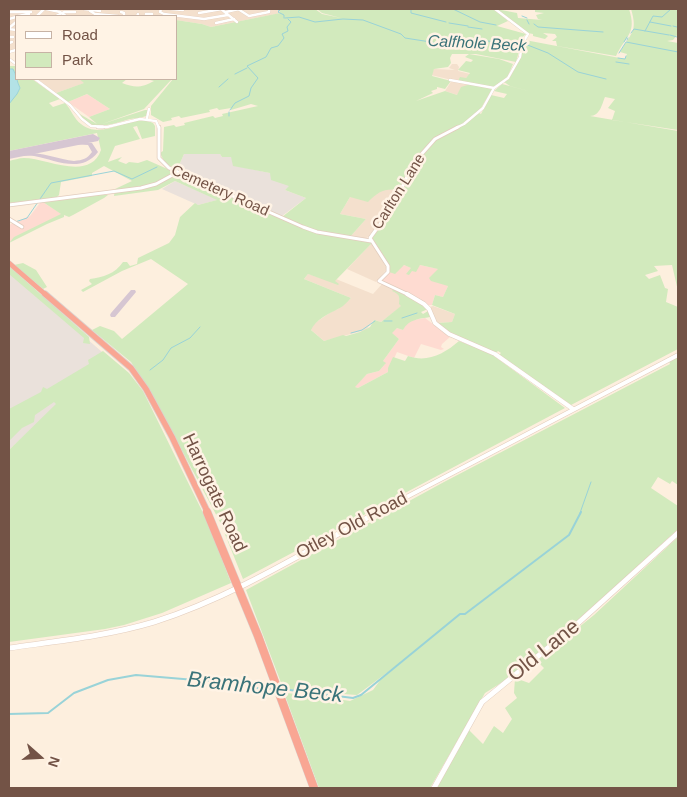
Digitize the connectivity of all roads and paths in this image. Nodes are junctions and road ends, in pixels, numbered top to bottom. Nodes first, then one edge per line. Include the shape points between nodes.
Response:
1 (34, 9) edge
2 (45, 9) edge
3 (61, 9) edge
4 (84, 9) edge
5 (172, 9) edge
6 (222, 9) edge
7 (239, 9) edge
8 (269, 9) edge
9 (495, 9) edge
10 (90, 10) junction
11 (183, 10) dead end
12 (199, 10) edge
13 (51, 11) edge
14 (57, 11) junction
15 (100, 11) dead end
16 (9, 12) edge
17 (75, 12) dead end
18 (120, 12) dead end
19 (28, 13) edge
20 (62, 13) junction
21 (227, 13) junction
22 (152, 14) dead end
23 (58, 15) edge
24 (65, 15) edge
25 (106, 15) edge
26 (124, 15) edge
27 (146, 15) edge
28 (178, 16) edge
29 (216, 23) dead end
30 (13, 37) dead end
31 (9, 38) edge
32 (37, 80) edge
33 (450, 80) dead end
34 (494, 88) junction
35 (149, 109) dead end
36 (146, 118) junction
37 (178, 172) junction
38 (42, 200) joint
39 (9, 205) edge
40 (10, 220) edge
41 (22, 227) dead end
42 (371, 241) junction
43 (9, 263) edge
44 (678, 355) edge
45 (573, 409) junction
46 (678, 533) edge
47 (240, 587) junction
48 (9, 648) edge
49 (314, 788) edge
50 (434, 788) edge

1 - 19 street
2 - 13 street
3 - 14 street
4 - 10 street
5 - 11 street
6 - 12 street
6 - 21 street
7 - 8 street via 250,16 269,12
7 - 21 street
9 - 34 street, Carlton Lane via 528,36 508,78
10 - 15 street
10 - 25 street
13 - 14 street
14 - 20 street
16 - 19 street
17 - 20 street
18 - 26 street
20 - 23 street
20 - 24 street
21 - 28 street via 204,19
21 - 29 street via 235,20
22 - 27 street
30 - 31 street
32 - 36 street via 71,106 78,117 90,126 105,127
33 - 34 street
34 - 42 street, Carlton Lane via 483,108 464,124 435,139 419,157
35 - 36 street via 150,114
36 - 37 street, Cemetery Road via 158,124 160,161
37 - 38 street via 149,186
37 - 42 street, Cemetery Road via 303,227
38 - 39 street
40 - 41 street
42 - 45 street, Carlton Lane via 388,266 388,272 379,281 381,283 424,304 435,323 449,334 495,354
43 - 47 highway, Harrogate Road via 138,376 216,531
44 - 45 street, Otley Old Road
45 - 47 street, Otley Old Road
46 - 50 street, Old Lane via 593,612 482,702
47 - 48 street, Otley Old Road via 137,626 86,638
47 - 49 highway, Harrogate Road

